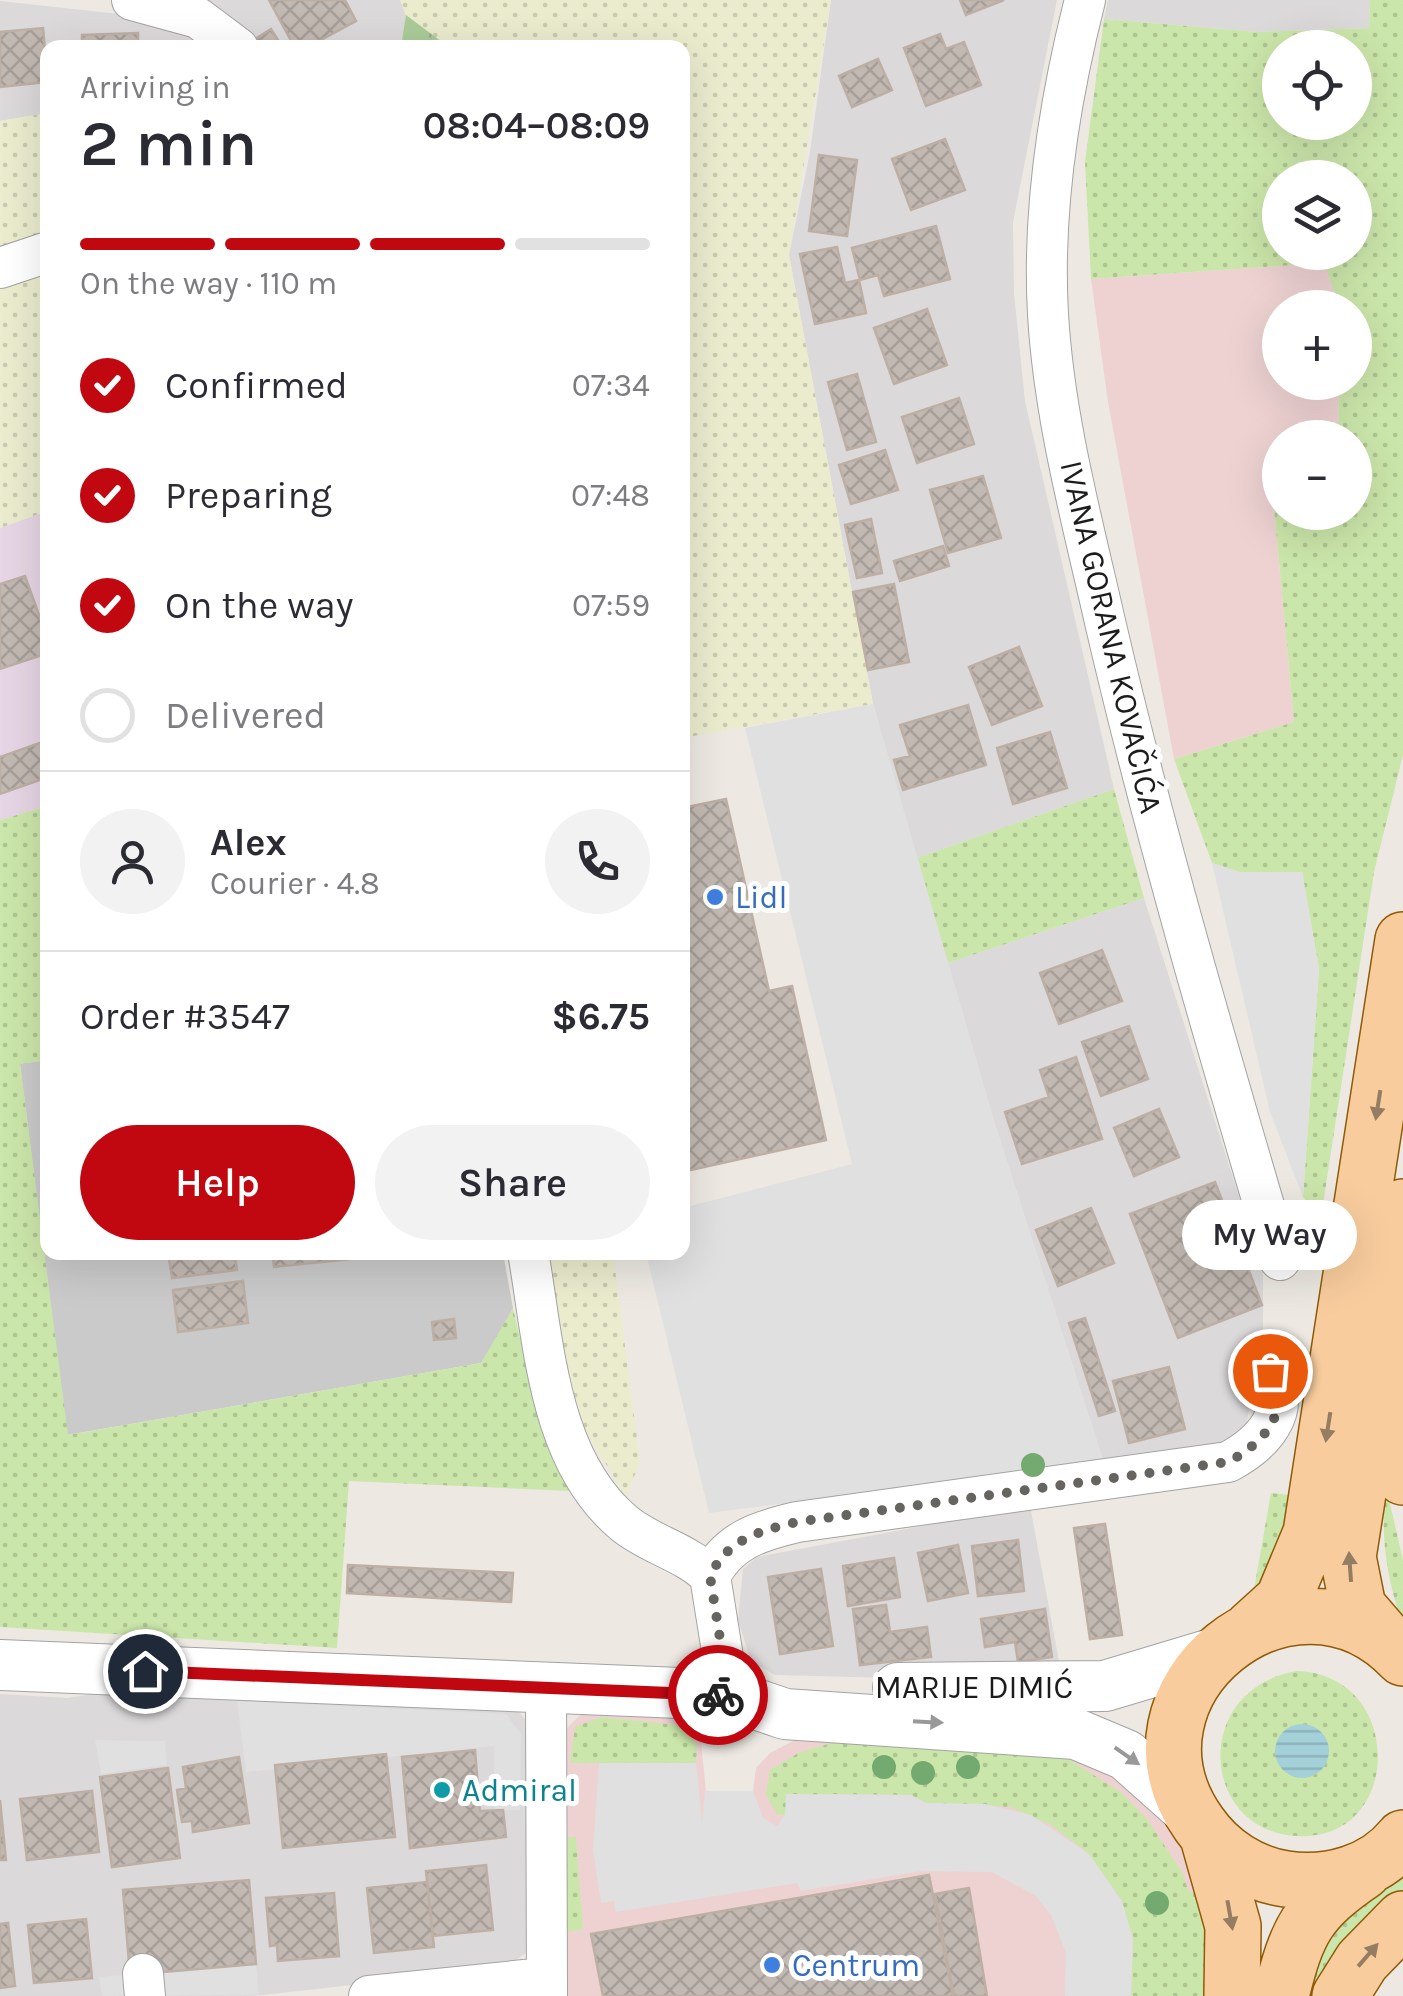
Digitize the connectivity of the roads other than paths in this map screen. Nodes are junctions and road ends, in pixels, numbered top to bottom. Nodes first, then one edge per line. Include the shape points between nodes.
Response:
1 (132, 0) edge
2 (1085, 0) edge
3 (227, 40) edge
4 (40, 255) edge
5 (0, 268) edge
6 (1403, 940) edge
7 (1399, 1228) edge
8 (529, 1260) edge
9 (1280, 1260) dead end
10 (1270, 1371) dead end
11 (1403, 1476) edge
12 (710, 1576) junction
13 (1233, 1641) junction
14 (1399, 1654) edge
15 (0, 1665) edge
16 (546, 1686) junction
17 (729, 1695) junction
18 (1199, 1825) junction
19 (1391, 1850) edge
20 (1403, 1920) edge
21 (546, 1987) edge
22 (370, 1996) edge
23 (1232, 1996) edge
24 (1281, 1996) edge
25 (1340, 1996) edge

1 - 3 street via 198,18
2 - 9 street, IVANA GORANA KOVAČIĆA via 1063,96 1049,212 1048,313 1057,396 1172,896
4 - 5 street
6 -> 13 main road via 1311,1533 1283,1600
7 - 11 main road
14 -> 7 main road via 1358,1607 1348,1557
8 - 12 street via 556,1408 579,1465 625,1524
10 - 12 street via 1279,1401 1273,1422 1266,1435 1228,1462 783,1525 734,1545
12 - 17 street
13 - 14 main road via 1274,1620 1326,1618 1374,1634
13 - 17 street, MARIJE DIMIĆ via 1105,1686 772,1685
13 - 18 main road via 1183,1701 1176,1728 1174,1757
15 - 16 street, MARIJE DIMIĆ
16 - 17 street, MARIJE DIMIĆ
16 - 21 street
17 -> 18 street, MARIJE DIMIĆ via 785,1714 1076,1734 1126,1755
18 - 19 main road via 1236,1862 1308,1882 1344,1876
18 -> 23 main road via 1232,1926
19 - 24 main road via 1326,1896 1306,1921
25 -> 20 main road via 1362,1961
21 - 22 street

